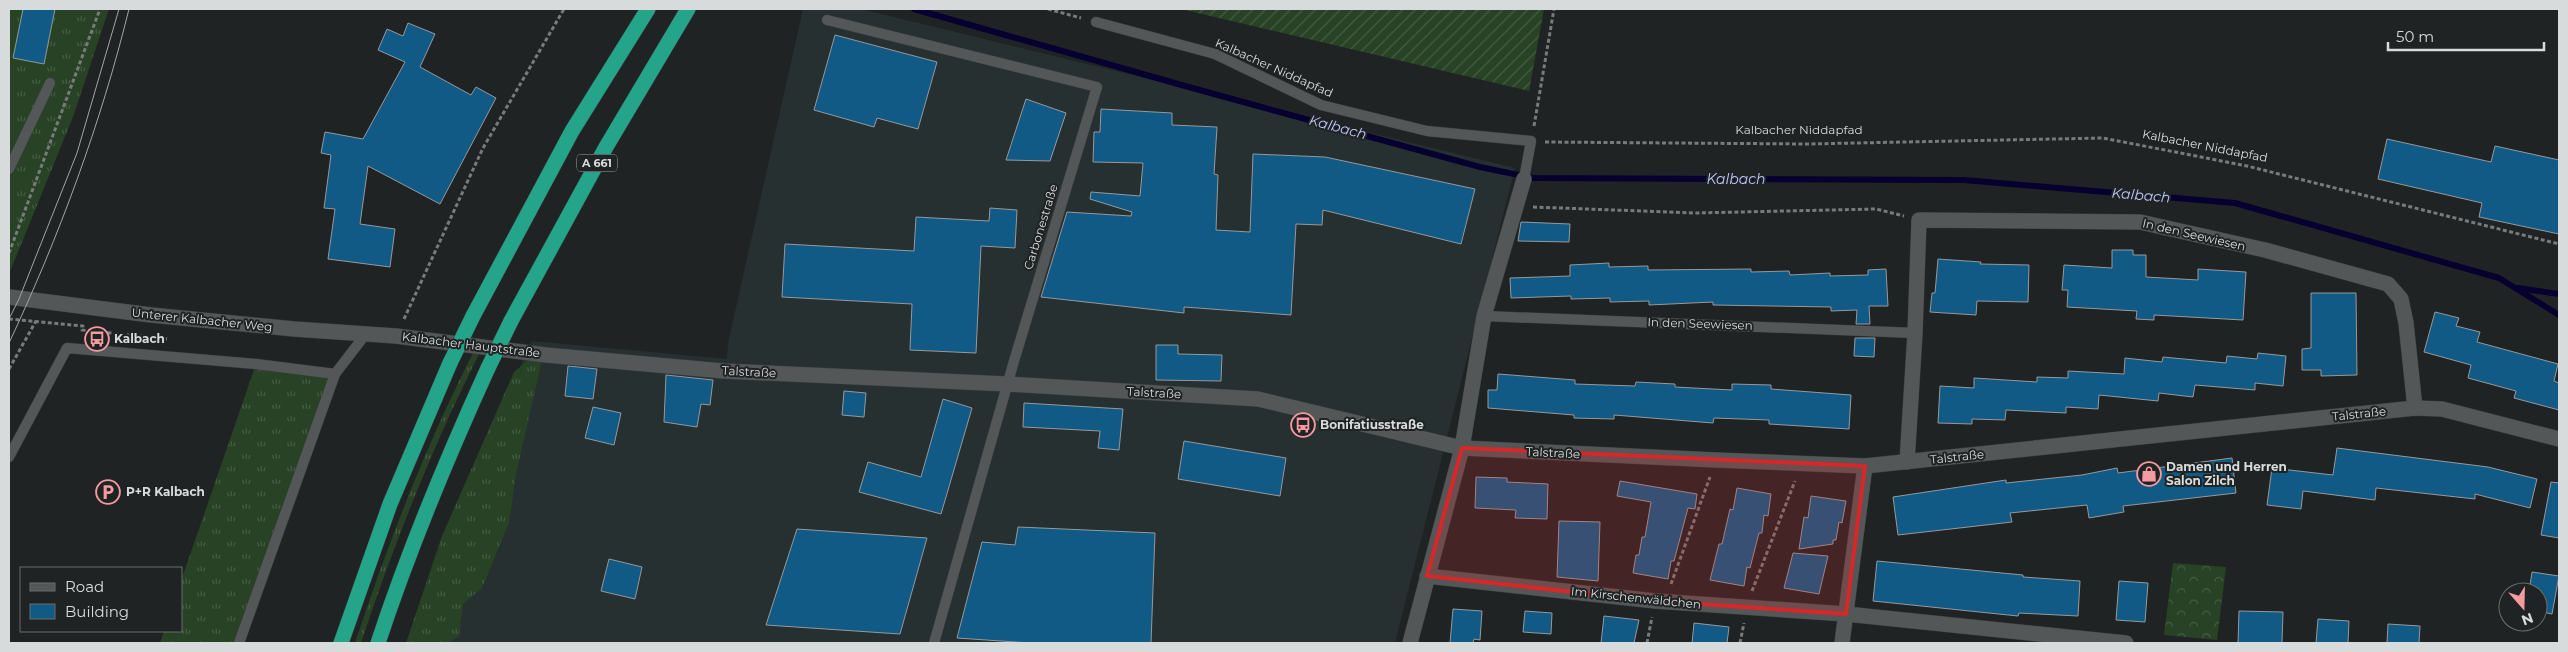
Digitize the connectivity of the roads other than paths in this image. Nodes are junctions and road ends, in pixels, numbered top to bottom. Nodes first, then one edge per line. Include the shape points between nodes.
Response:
1 (648, 9) edge
2 (688, 9) edge
3 (827, 20) dead end
4 (1096, 22) road end
5 (50, 84) dead end
6 (9, 169) edge
7 (1524, 179) joint
8 (9, 297) edge
9 (1484, 316) junction
10 (1915, 332) junction
11 (365, 335) junction
12 (396, 336) joint
13 (546, 355) joint
14 (335, 374) junction
15 (1007, 384) junction
16 (2415, 408) junction
17 (2559, 439) edge
18 (1462, 448) junction
19 (9, 457) edge
20 (1907, 462) junction
21 (1865, 466) junction
22 (1427, 576) junction
23 (1846, 614) junction
24 (239, 643) edge
25 (341, 643) edge
26 (378, 643) edge
27 (934, 643) edge
28 (1410, 643) edge
29 (1842, 643) edge
30 (2126, 643) edge

1 - 25 highway, A 661, bridge via 572,131 473,316 390,504
2 - 26 highway, A 661, bridge via 606,147 488,368 418,529
3 - 15 lane, Carbonestraße via 1097,87
4 - 7 lane, Kalbacher Niddapfad via 1215,54 1321,105 1427,131 1531,141
5 - 6 lane
7 - 9 street
8 - 11 street, Unterer Kalbacher Weg via 151,316
9 - 10 lane, In den Seewiesen
9 - 18 street
10 - 16 street, In den Seewiesen via 1919,220 2140,222 2265,250 2388,284 2401,300
10 - 20 street
11 - 12 street, Unterer Kalbacher Weg
11 - 14 lane
12 - 13 street, Kalbacher Hauptstraße
13 - 15 street, Talstraße via 723,371
14 - 19 lane via 66,348
14 - 24 lane
15 - 18 street, Talstraße via 1258,399
15 - 27 lane, Carbonestraße
16 - 17 street, Talstraße via 2442,409
16 - 20 street, Talstraße
18 - 21 street, Talstraße
18 - 22 street
20 - 21 street, Talstraße
21 - 23 street
22 - 23 street, Im Kirschenwäldchen via 1660,602
22 - 28 street
23 - 29 street
23 - 30 street, Im Kirschenwäldchen

